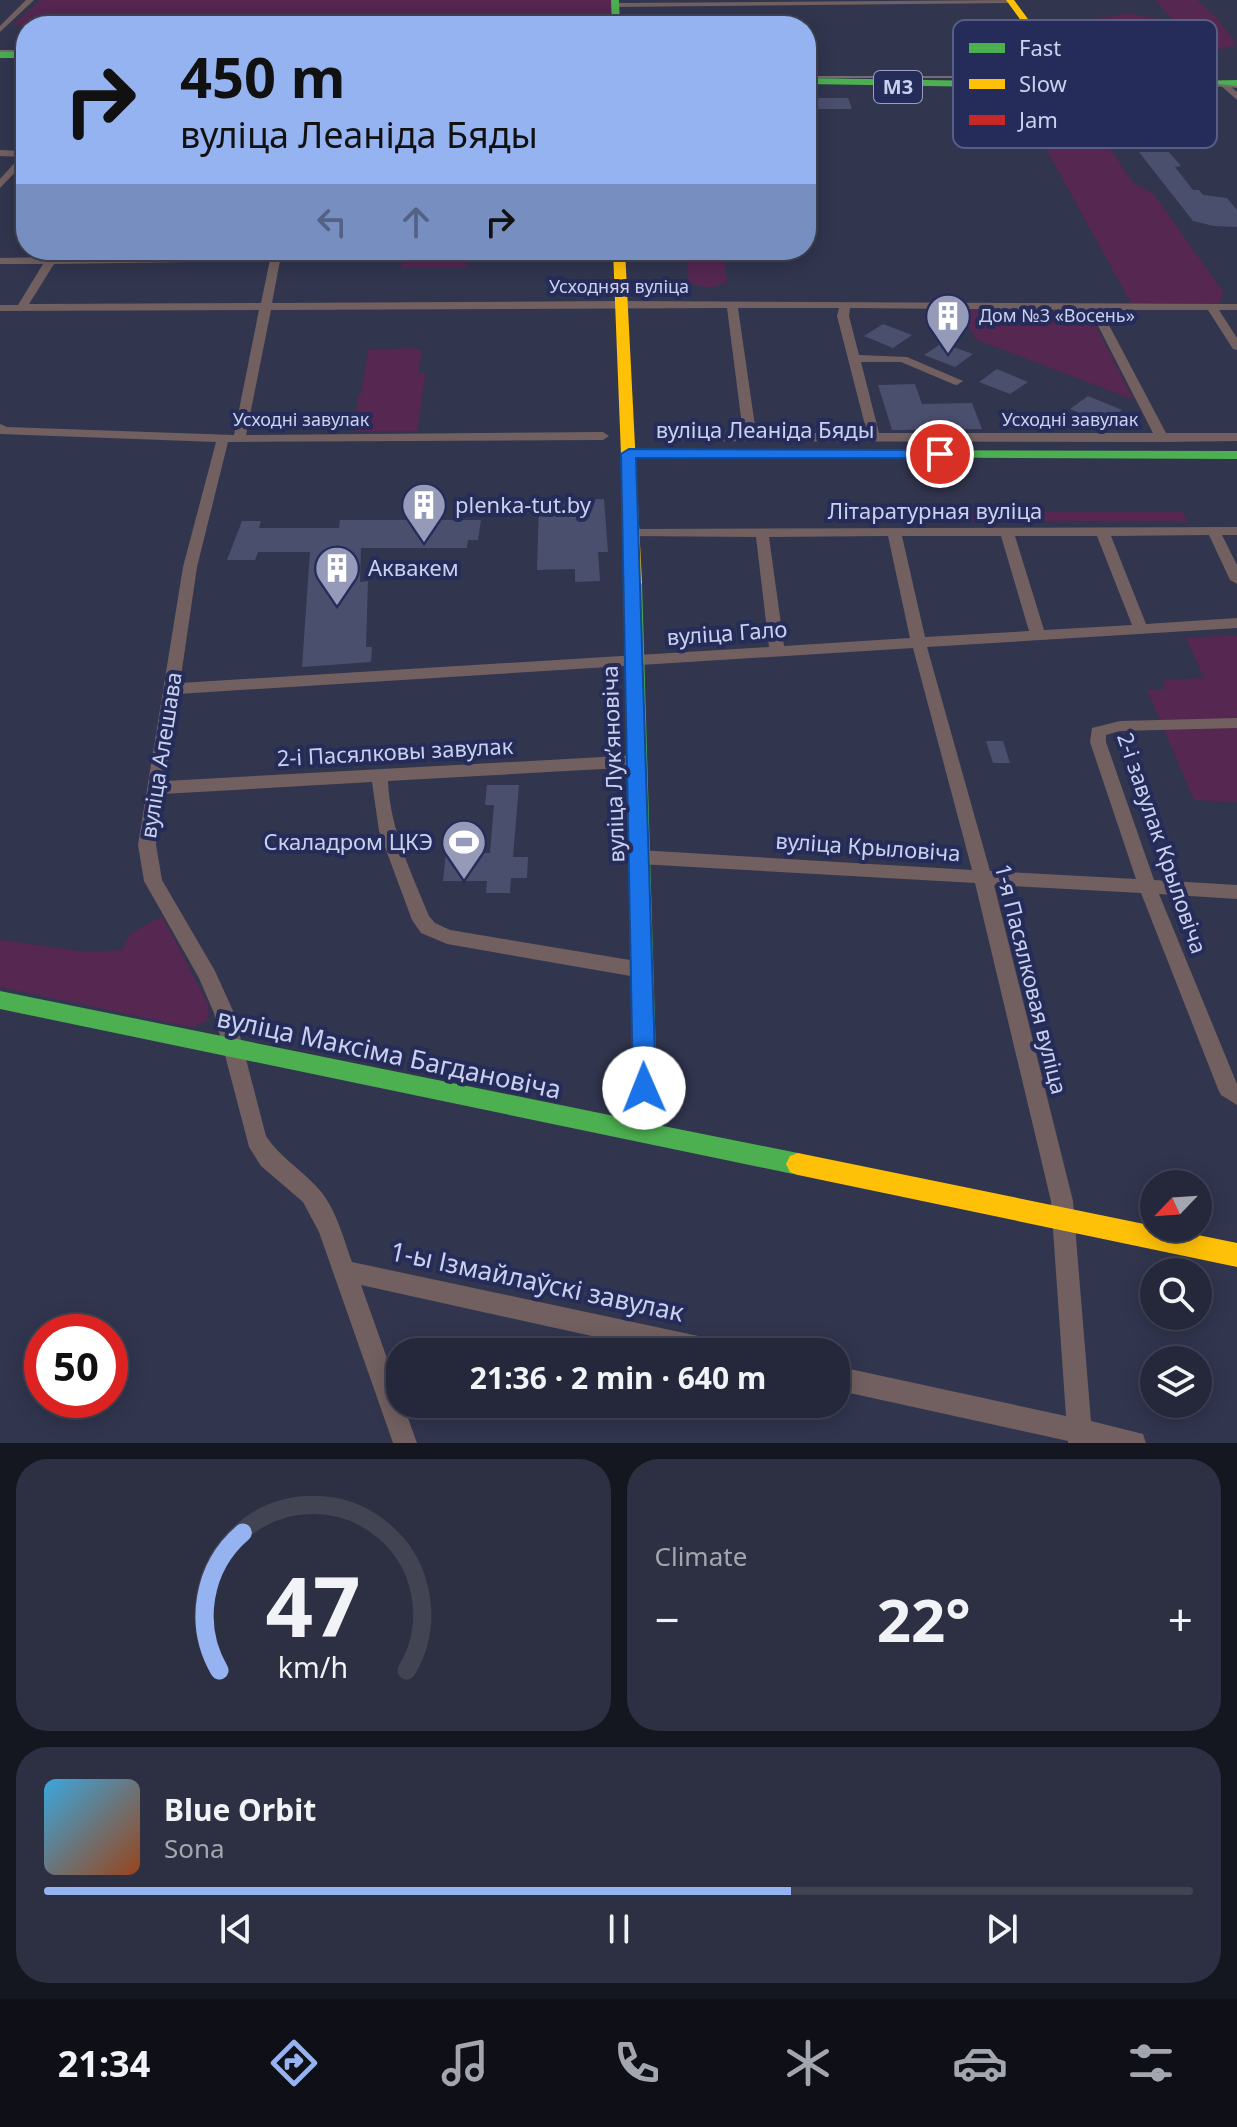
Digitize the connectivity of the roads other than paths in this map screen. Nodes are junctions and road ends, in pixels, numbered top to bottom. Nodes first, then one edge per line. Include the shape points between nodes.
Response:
1 (30, 0) edge
2 (1011, 1) edge
3 (615, 2) edge
4 (826, 2) edge
5 (1025, 20) edge
6 (0, 30) edge
7 (816, 84) edge
8 (953, 86) edge
9 (16, 166) edge
10 (0, 185) edge
11 (51, 260) edge
12 (275, 260) edge
13 (619, 260) edge
14 (621, 304) junction
15 (845, 305) junction
16 (732, 306) junction
17 (1094, 306) junction
18 (265, 307) junction
19 (1211, 307) junction
20 (1237, 307) edge
21 (0, 308) edge
22 (21, 308) junction
23 (1237, 347) edge
24 (854, 358) junction
25 (957, 381) dead end
26 (0, 428) edge
27 (603, 436) dead end
28 (662, 437) dead end
29 (750, 437) junction
30 (874, 437) junction
31 (1237, 437) edge
32 (1162, 438) junction
33 (231, 439) junction
34 (629, 454) junction
35 (1237, 455) edge
36 (1237, 531) edge
37 (1214, 532) junction
38 (633, 533) junction
39 (762, 533) junction
40 (894, 533) junction
41 (1007, 533) junction
42 (1103, 533) junction
43 (1237, 580) edge
44 (1237, 623) edge
45 (1141, 630) junction
46 (1038, 636) junction
47 (919, 644) junction
48 (777, 651) junction
49 (634, 661) junction
50 (172, 689) junction
51 (1237, 723) edge
52 (638, 761) junction
53 (380, 775) junction
54 (155, 788) junction
55 (639, 857) junction
56 (983, 878) junction
57 (1147, 886) junction
58 (1237, 892) edge
59 (642, 970) junction
60 (0, 1000) edge
61 (234, 1049) junction
62 (1237, 1096) edge
63 (646, 1133) junction
64 (1064, 1220) junction
65 (1237, 1255) edge
66 (345, 1271) junction
67 (653, 1338) edge
68 (850, 1381) edge
69 (1080, 1437) edge
70 (405, 1443) edge
71 (1134, 1443) edge

1 - 6 street
2 - 4 street
2 - 5 main road
3 - 4 street
7 - 8 main road, М3
9 - 10 street
11 - 22 street
12 - 18 street, вуліца Алешава
13 - 14 main road, вуліца Лукʼяновіча
14 - 16 street, Усходняя вуліца
14 - 18 street, Усходняя вуліца
14 - 34 main road, вуліца Лукʼяновіча
15 - 16 street, Усходняя вуліца
15 - 17 street, Усходняя вуліца
15 - 24 street
16 - 29 street
17 - 19 street, Усходняя вуліца
17 - 32 street
18 - 22 street, Усходняя вуліца
18 - 33 street, вуліца Алешава
19 - 20 street, Усходняя вуліца
19 - 23 street
21 - 22 street, Усходняя вуліца
24 - 25 street via 903,359
24 - 30 street
26 - 33 street, Усходні завулак
27 - 33 street, Усходні завулак
28 - 29 street, Усходні завулак
29 - 30 street, Усходні завулак
30 - 32 street, Усходні завулак
31 - 32 street, Усходні завулак
33 - 50 street, вуліца Алешава via 190,567
34 - 35 main road, вуліца Леаніда Бяды
34 - 38 main road, вуліца Лукʼяновіча
36 - 37 street, Літаратурная вуліца
37 - 42 street, Літаратурная вуліца
37 - 43 street
38 - 39 street, Літаратурная вуліца
38 - 49 main road, вуліца Лукʼяновіча
39 - 40 street, Літаратурная вуліца
39 - 48 street
40 - 41 street, Літаратурная вуліца
40 - 47 street, 1-я Пасялковая вуліца
41 - 42 street, Літаратурная вуліца
41 - 46 street
42 - 45 street
44 - 45 street, вуліца Гало
45 - 46 street, вуліца Гало
46 - 47 street, вуліца Гало
47 - 48 street, вуліца Гало
47 - 56 street, 1-я Пасялковая вуліца
48 - 49 street, вуліца Гало
49 - 50 street, вуліца Гало
49 - 52 main road, вуліца Лукʼяновіча
50 - 54 street, вуліца Алешава
51 - 57 street, 2-і завулак Крыловіча via 1120,726 1098,732
52 - 53 street, 2-і Пасялковы завулак
52 - 55 main road, вуліца Лукʼяновіча
53 - 54 street, 2-і Пасялковы завулак
53 - 59 street via 385,827 428,928 447,937
54 - 61 street, вуліца Алешава via 149,869 217,995
55 - 56 street, вуліца Крыловіча
55 - 59 main road, вуліца Лукʼяновіча
56 - 57 street, вуліца Крыловіча
56 - 64 street, 1-я Пасялковая вуліца
57 - 58 street, вуліца Крыловіча
57 - 62 street, 2-і завулак Крыловіча via 1228,1089
59 - 63 main road, вуліца Лукʼяновіча
60 - 61 main road, вуліца Максіма Багдановіча
61 - 63 main road, вуліца Максіма Багдановіча
61 - 66 street, вуліца Алешава via 256,1140 269,1159 317,1202
63 - 64 main road, вуліца Максіма Багдановіча
64 - 65 main road, вуліца Максіма Багдановіча
64 - 69 street, 1-я Пасялковая вуліца
66 - 67 street, 1-ы Ізмайлаўскі завулак
66 - 70 street, вуліца Алешава
68 - 69 street
69 - 71 street

